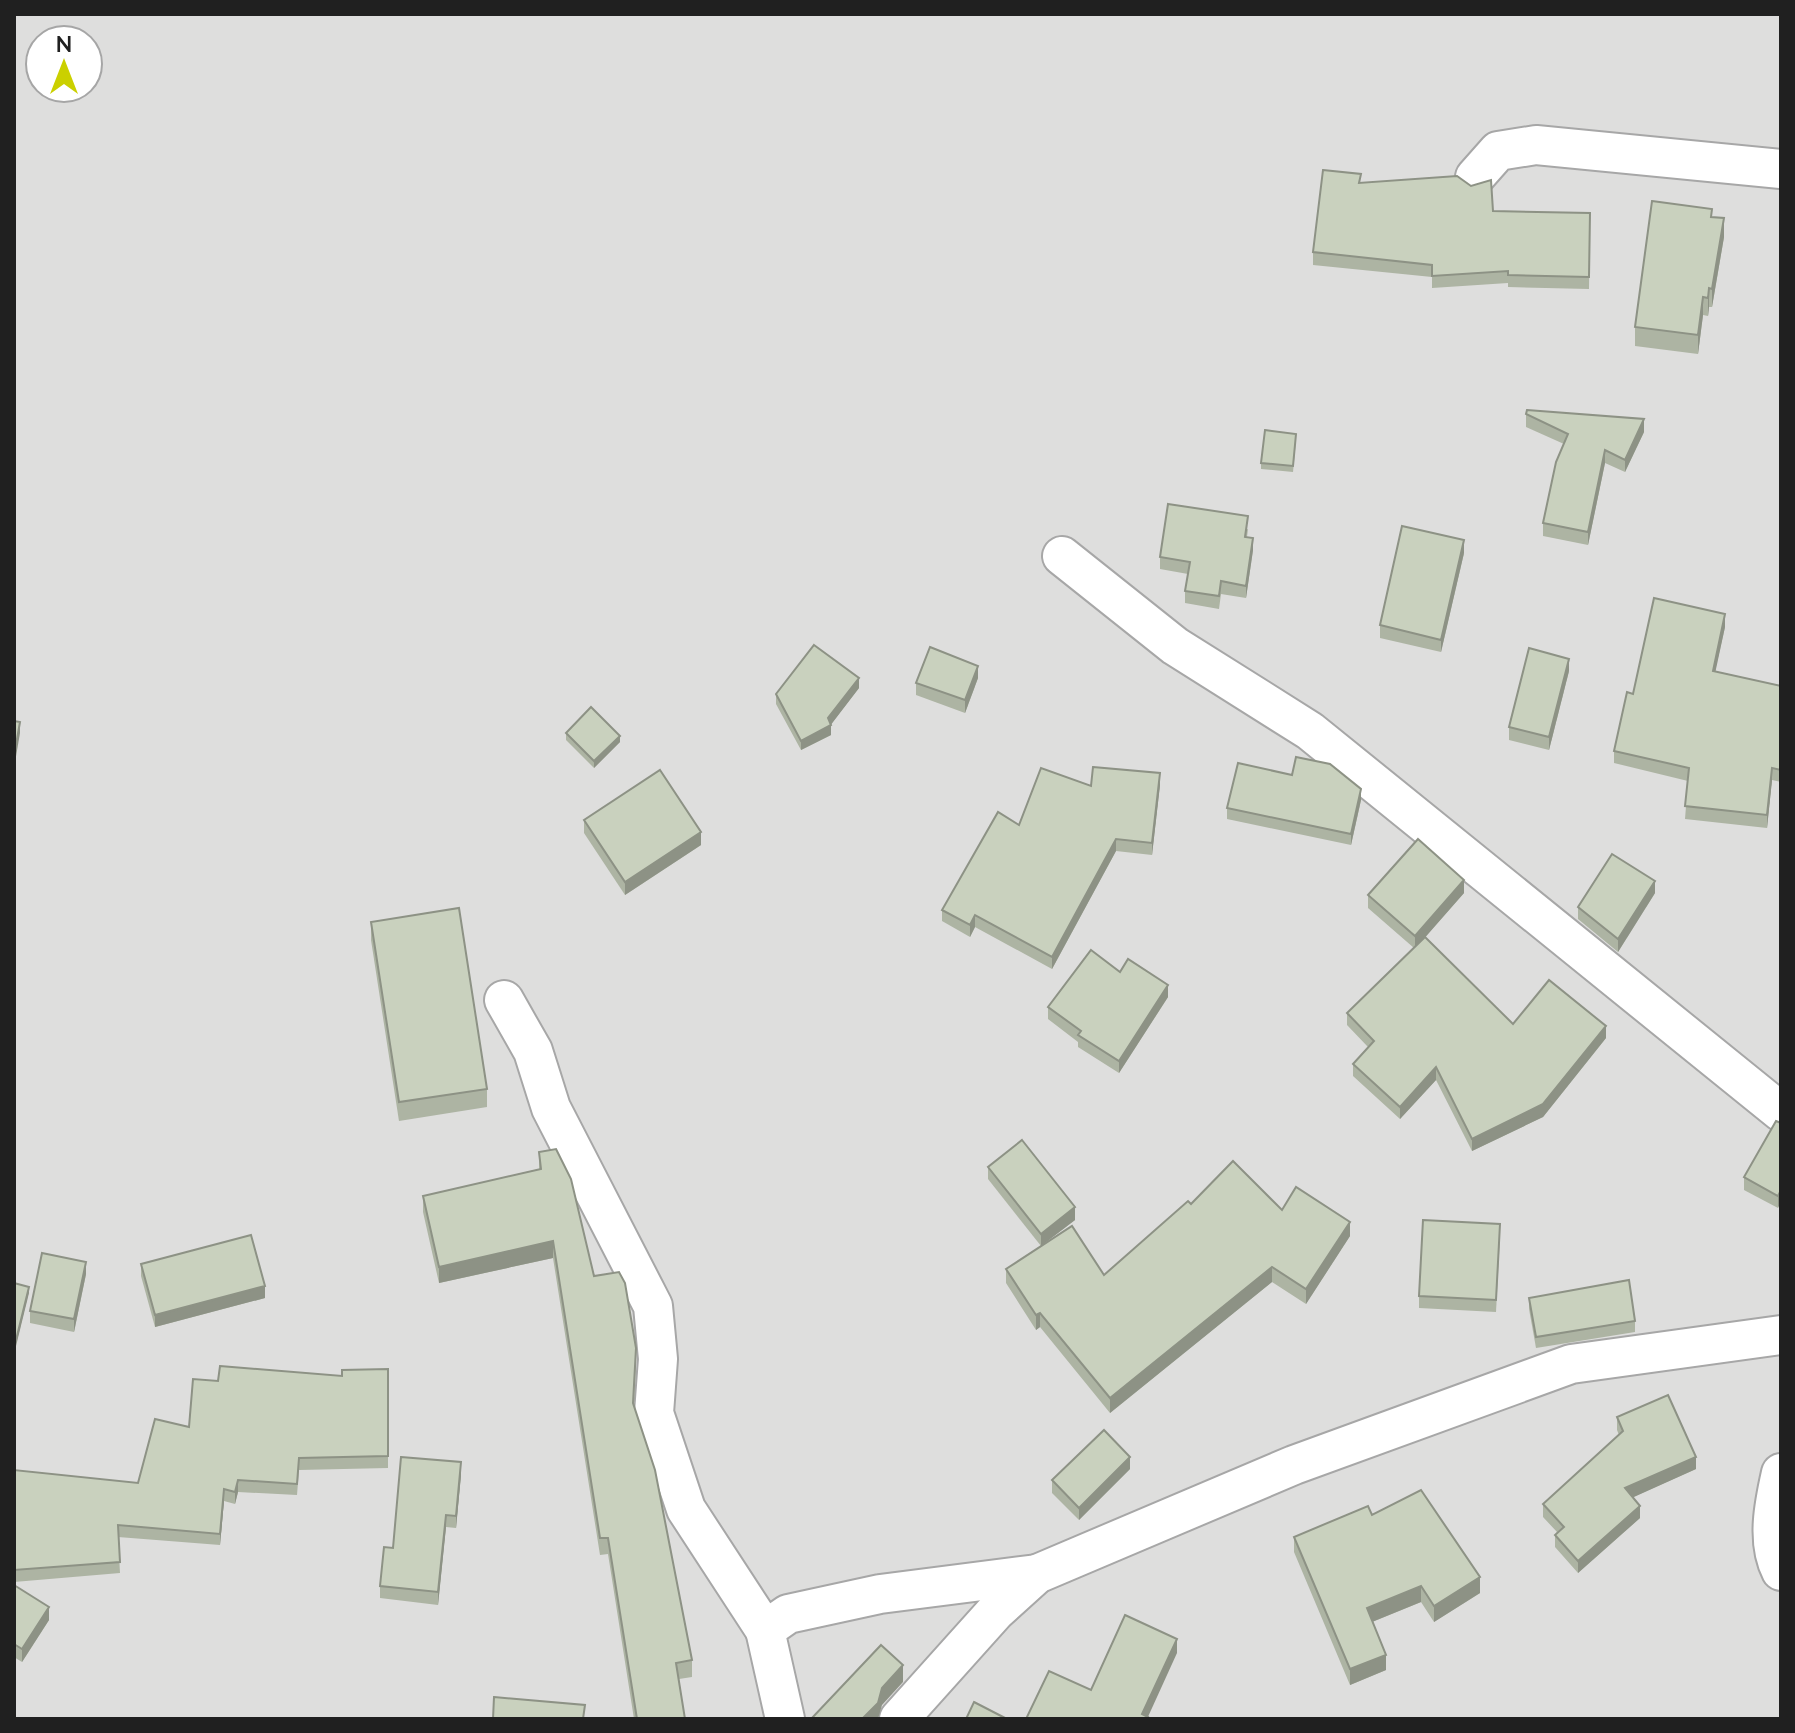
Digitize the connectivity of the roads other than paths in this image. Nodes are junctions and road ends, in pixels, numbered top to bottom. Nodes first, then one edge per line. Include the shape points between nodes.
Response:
1 (1781, 169) edge
2 (1475, 177) dead end
3 (1062, 556) dead end
4 (504, 1000) dead end
5 (1781, 1112) edge
6 (1781, 1335) edge
7 (1781, 1473) edge
8 (1781, 1571) edge
9 (1037, 1574) junction
10 (765, 1630) junction
11 (785, 1719) edge
12 (899, 1719) edge

1 - 2 street via 1536,145 1498,151
3 - 5 street via 1175,646 1310,731
4 - 10 street via 533,1051 551,1108 653,1306 658,1359 654,1413 686,1509
6 - 9 street via 1571,1364 1294,1465
7 - 8 street via 1773,1511
9 - 10 street via 880,1594 788,1614
9 - 12 street via 995,1612
10 - 11 street

